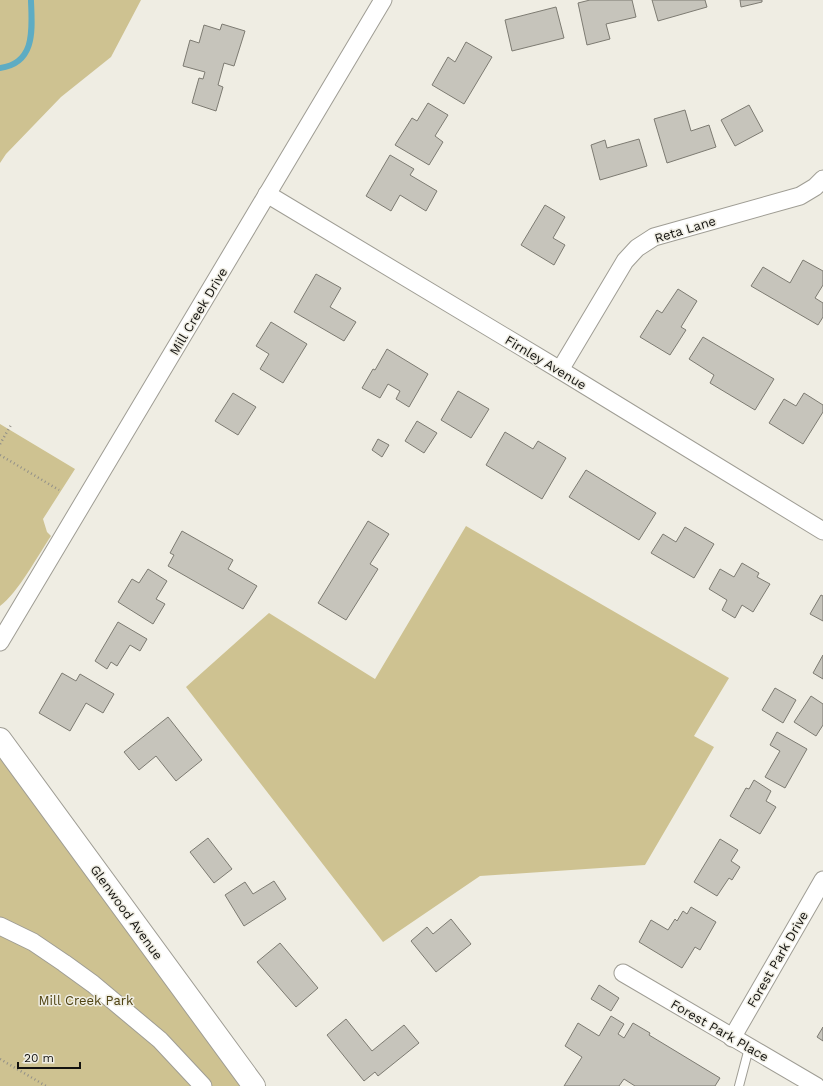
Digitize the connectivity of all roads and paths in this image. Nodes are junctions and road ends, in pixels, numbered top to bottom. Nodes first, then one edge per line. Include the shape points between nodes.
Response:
1 (383, 0) edge
2 (823, 179) edge
3 (267, 194) junction
4 (560, 370) junction
5 (11, 425) dead end
6 (0, 444) edge
7 (0, 455) edge
8 (59, 490) dead end
9 (823, 531) edge
10 (6, 622) edge
11 (0, 642) edge
12 (0, 739) edge
13 (823, 880) edge
14 (0, 926) edge
15 (623, 973) dead end
16 (732, 1038) junction
17 (749, 1048) junction
18 (0, 1059) edge
19 (46, 1086) edge
20 (203, 1086) edge
21 (254, 1086) edge
22 (739, 1086) edge
23 (816, 1086) edge

1 - 3 street, Mill Creek Drive
2 - 4 street, Reta Lane via 800,196 654,237 636,248 625,261
3 - 4 street, Firnley Avenue
3 - 10 street, Mill Creek Drive
4 - 9 street, Firnley Avenue
5 - 6 path
7 - 8 path
10 - 11 street, Mill Creek Drive
12 - 21 street, Glenwood Avenue
13 - 16 street, Forest Park Drive
14 - 20 street via 33,942 93,984 160,1040
15 - 16 street, Forest Park Place
16 - 17 street, Forest Park Place
17 - 22 lane
17 - 23 street, Forest Park Place
18 - 19 path

